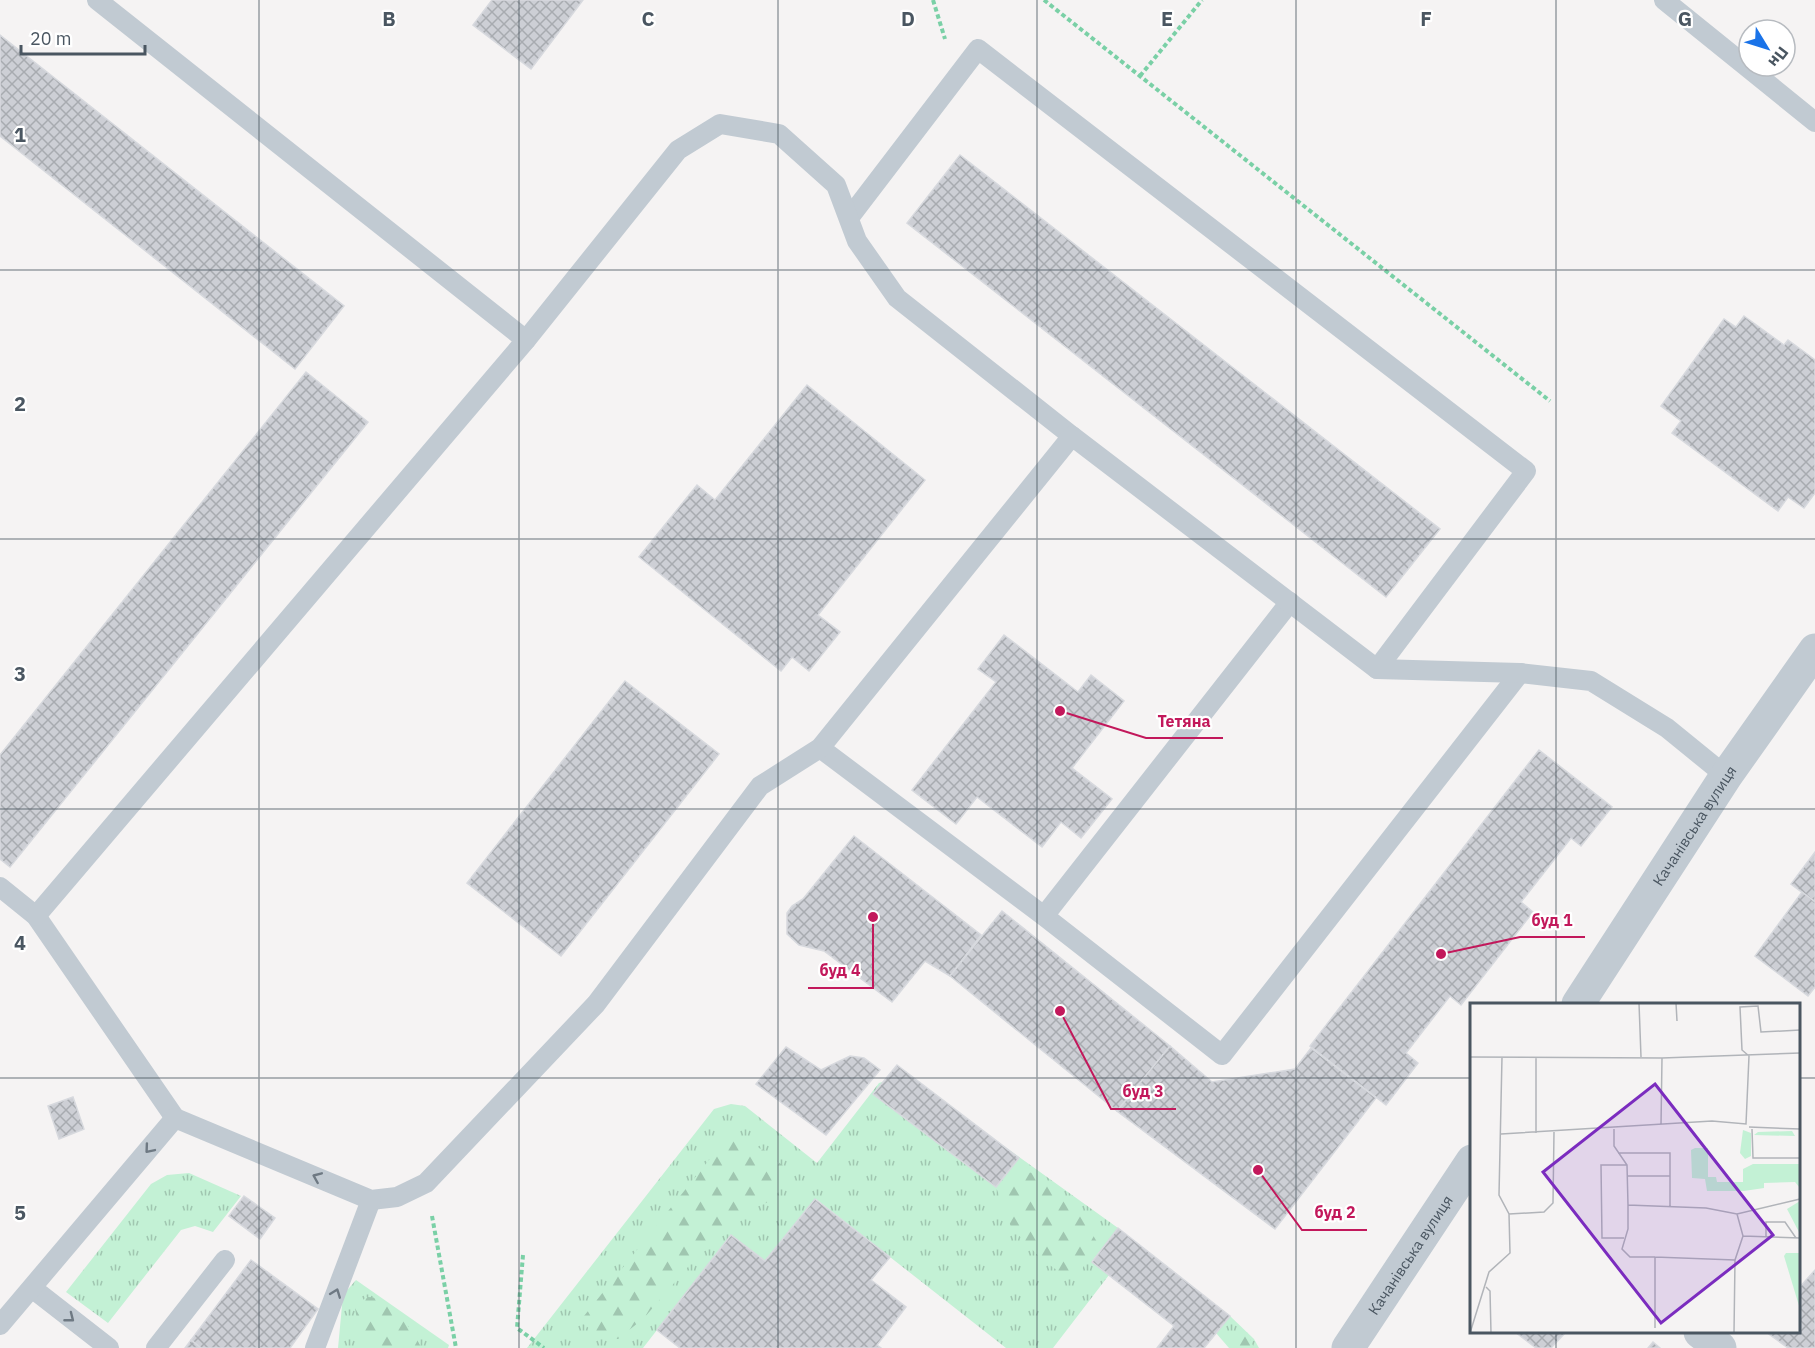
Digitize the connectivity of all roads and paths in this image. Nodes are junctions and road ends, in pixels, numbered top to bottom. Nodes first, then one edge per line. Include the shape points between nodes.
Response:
1 (97, 0) edge
2 (933, 0) edge
3 (1044, 0) edge
4 (1202, 0) edge
5 (1664, 0) edge
6 (968, 65) junction
7 (1140, 76) junction
8 (1815, 122) edge
9 (849, 218) junction
10 (526, 340) junction
11 (1550, 401) dead end
12 (1072, 436) junction
13 (1290, 602) junction
14 (1815, 650) edge
15 (1377, 669) junction
16 (1520, 673) junction
17 (820, 748) junction
18 (1726, 776) junction
19 (0, 887) edge
20 (36, 916) junction
21 (1044, 916) junction
22 (1579, 1003) edge
23 (175, 1118) junction
24 (1470, 1164) edge
25 (426, 1183) junction
26 (371, 1200) junction
27 (523, 1255) dead end
28 (225, 1260) dead end
29 (32, 1288) junction
30 (0, 1325) edge
31 (1701, 1333) edge
32 (109, 1348) edge
33 (156, 1348) edge
34 (315, 1348) edge
35 (456, 1348) edge
36 (544, 1348) edge
37 (1348, 1348) edge
38 (1720, 1348) edge

1 - 10 lane
2 - 6 path via 948,49
3 - 7 path
4 - 7 path
5 - 8 lane
6 - 9 lane
6 - 15 lane via 978,49 1526,471
7 - 11 path
9 - 10 lane via 836,185 779,134 720,124 678,150
9 - 12 lane via 857,241 897,298
10 - 20 lane
12 - 13 lane
12 - 17 lane
13 - 15 lane
13 - 21 lane
14 - 18 street, Качанівська вулиця
15 - 16 lane
16 - 18 lane via 1591,681 1667,728
16 - 21 lane via 1222,1055
17 - 21 lane
17 - 25 lane via 760,786 596,1004
18 - 22 street, Качанівська вулиця
19 - 20 lane
20 - 23 lane
26 -> 23 lane
23 -> 29 lane
24 - 37 street, Качанівська вулиця
25 - 26 lane via 397,1197
25 - 35 path
34 -> 26 lane
27 - 36 path via 517,1328
28 - 33 lane
29 - 30 lane
29 -> 32 lane
31 - 38 street

